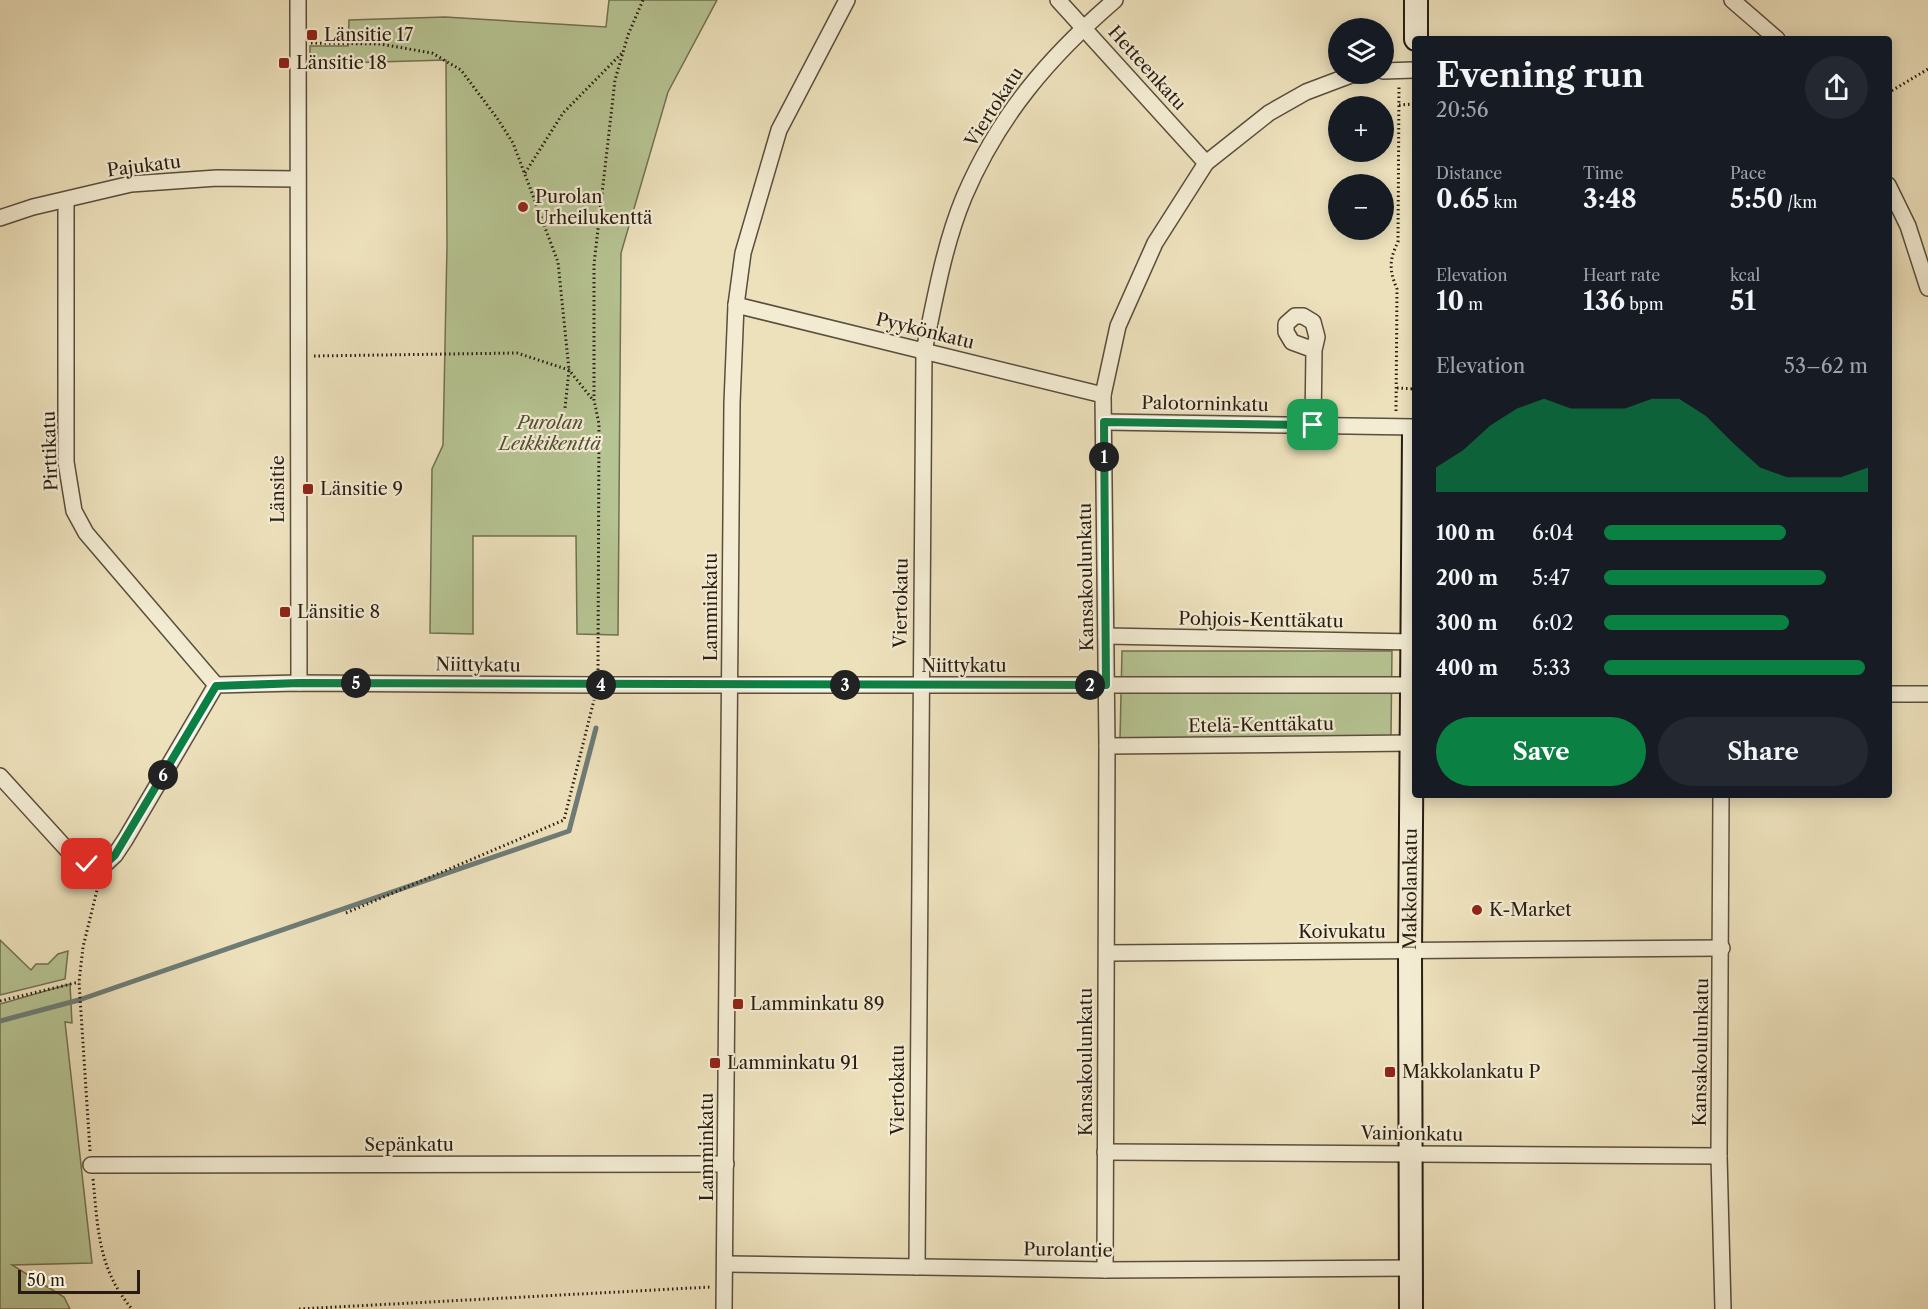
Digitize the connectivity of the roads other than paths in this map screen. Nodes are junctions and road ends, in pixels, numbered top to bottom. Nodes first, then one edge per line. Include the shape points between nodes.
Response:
1 (298, 0) edge
2 (847, 0) edge
3 (1059, 0) edge
4 (1115, 0) edge
5 (1416, 0) edge
6 (1732, 0) edge
7 (1083, 27) junction
8 (1416, 36) edge
9 (1774, 36) edge
10 (1412, 70) edge
11 (1394, 71) edge
12 (1329, 84) edge
13 (1206, 163) junction
14 (297, 179) junction
15 (1892, 193) edge
16 (66, 200) junction
17 (0, 218) edge
18 (1928, 288) edge
19 (736, 305) junction
20 (1314, 350) dead end
21 (924, 351) junction
22 (1103, 395) junction
23 (1104, 422) junction
24 (1313, 425) junction
25 (1412, 427) edge
26 (1106, 636) junction
27 (1412, 642) edge
28 (299, 683) junction
29 (730, 685) junction
30 (920, 685) junction
31 (1106, 685) junction
32 (1412, 685) edge
33 (216, 686) junction
34 (1892, 694) edge
35 (1928, 694) edge
36 (1412, 743) edge
37 (1107, 746) junction
38 (0, 776) edge
39 (1412, 798) edge
40 (1721, 798) edge
41 (1722, 948) junction
42 (1410, 952) junction
43 (1107, 953) junction
44 (1105, 1152) junction
45 (1412, 1154) junction
46 (1719, 1156) junction
47 (726, 1164) junction
48 (91, 1165) road end
49 (726, 1264) junction
50 (917, 1267) junction
51 (1410, 1268) junction
52 (1105, 1270) junction
53 (724, 1309) edge
54 (1411, 1309) edge
55 (1723, 1309) edge

1 - 14 street, Länsitie
2 - 19 street, Lamminkatu via 779,130 743,253
3 - 7 street, Hetteenkatu
4 - 7 street, Viertokatu
5 - 8 street
6 - 9 street
7 - 13 street, Hetteenkatu
7 - 21 street, Viertokatu via 1043,68 993,138 964,198 942,269
10 - 11 street
12 - 13 street, Kansakoulunkatu via 1278,108
13 - 22 street, Kansakoulunkatu via 1169,218 1133,289 1118,326
14 - 16 street, Pajukatu via 217,178 131,184
14 - 28 street, Länsitie
15 - 18 street via 1908,226
16 - 17 street, Pajukatu
16 - 33 street, Pirttikatu via 66,462 74,512 87,533
19 - 21 street, Pyykönkatu
19 - 29 street, Lamminkatu
20 - 24 street
21 - 22 street, Pyykönkatu
21 - 30 street, Viertokatu
22 - 23 street, Kansakoulunkatu
23 - 24 street, Palotorninkatu
23 - 26 street, Kansakoulunkatu
24 - 25 street, Palotorninkatu
26 - 27 street, Pohjois-Kenttäkatu
26 - 31 street, Kansakoulunkatu
28 - 29 street, Niittykatu
28 - 33 street
29 - 30 street, Niittykatu
29 - 47 street, Lamminkatu
30 - 31 street, Niittykatu
30 - 50 street, Viertokatu
31 - 32 street, Niittykatu
31 - 37 street, Kansakoulunkatu
33 - 38 street via 124,840 103,866 87,864 72,855
34 - 35 street
36 - 37 street, Etelä-Kenttäkatu
37 - 43 street, Kansakoulunkatu
39 - 42 street, Makkolankatu
40 - 41 street, Kansakoulunkatu
41 - 42 street, Koivukatu
41 - 46 street, Kansakoulunkatu
42 - 43 street, Koivukatu
42 - 45 street, Makkolankatu
43 - 44 street, Kansakoulunkatu
44 - 45 street, Vainionkatu
44 - 52 street, Kansakoulunkatu
45 - 46 street, Vainionkatu
45 - 51 street, Makkolankatu
46 - 55 street, Kansakoulunkatu
47 - 48 street, Sepänkatu
47 - 49 street, Lamminkatu
49 - 50 street, Purolantie
49 - 53 street, Lamminkatu
50 - 52 street, Purolantie
51 - 52 street, Purolantie
51 - 54 street, Makkolankatu

